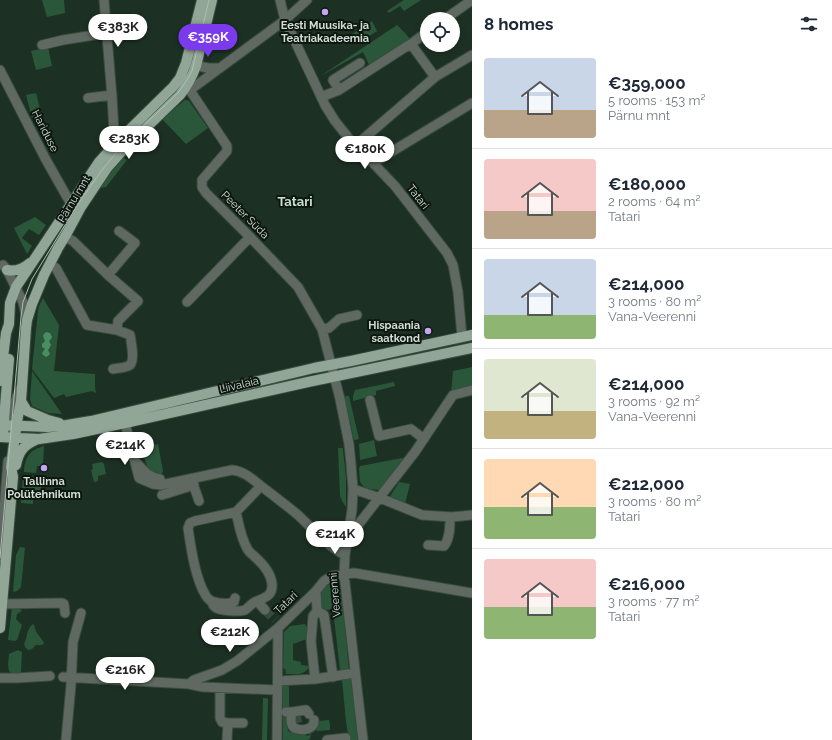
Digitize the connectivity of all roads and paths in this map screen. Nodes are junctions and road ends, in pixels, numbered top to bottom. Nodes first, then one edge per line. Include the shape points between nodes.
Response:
1 (104, 0) edge
2 (202, 0) edge
3 (212, 0) edge
4 (280, 0) edge
5 (307, 0) edge
6 (472, 0) edge
7 (455, 12) edge
8 (285, 20) junction
9 (107, 33) junction
10 (420, 37) edge
11 (411, 44) junction
12 (42, 45) dead end
13 (472, 55) edge
14 (360, 63) dead end
15 (191, 64) junction
16 (220, 68) junction
17 (0, 70) edge
18 (435, 77) junction
19 (186, 85) junction
20 (340, 90) junction
21 (112, 95) junction
22 (321, 97) junction
23 (88, 98) dead end
24 (472, 104) edge
25 (117, 142) junction
26 (355, 146) junction
27 (123, 150) junction
28 (373, 163) junction
29 (71, 203) junction
30 (81, 207) junction
31 (119, 231) dead end
32 (65, 237) junction
33 (250, 237) junction
34 (0, 256) edge
35 (33, 261) junction
36 (50, 264) junction
37 (5, 268) junction
38 (108, 275) junction
39 (16, 288) junction
40 (187, 302) dead end
41 (10, 303) junction
42 (357, 315) dead end
43 (27, 320) junction
44 (9, 324) junction
45 (322, 329) junction
46 (117, 330) junction
47 (472, 335) edge
48 (462, 337) junction
49 (472, 348) edge
50 (331, 365) junction
51 (113, 369) dead end
52 (335, 377) junction
53 (0, 381) edge
54 (22, 385) junction
55 (472, 390) edge
56 (370, 400) dead end
57 (21, 401) junction
58 (130, 413) junction
59 (125, 423) junction
60 (8, 425) edge
61 (67, 425) junction
62 (7, 437) edge
63 (39, 439) junction
64 (424, 439) junction
65 (13, 476) junction
66 (192, 482) junction
67 (262, 486) junction
68 (353, 489) junction
69 (162, 495) dead end
70 (380, 498) junction
71 (200, 501) dead end
72 (236, 512) junction
73 (472, 515) edge
74 (450, 516) junction
75 (350, 526) junction
76 (428, 545) dead end
77 (345, 555) junction
78 (0, 558) edge
79 (344, 574) junction
80 (316, 591) junction
81 (472, 593) edge
82 (235, 598) dead end
83 (211, 601) junction
84 (257, 601) junction
85 (2, 604) junction
86 (265, 610) tunnel mouth
87 (317, 611) junction
88 (64, 613) dead end
89 (81, 613) dead end
90 (0, 628) edge
91 (278, 628) junction
92 (355, 673) junction
93 (50, 676) dead end
94 (67, 677) junction
95 (333, 677) junction
96 (0, 678) edge
97 (315, 679) junction
98 (189, 684) junction
99 (278, 685) junction
100 (220, 688) junction
101 (277, 711) junction
102 (302, 718) dead end
103 (228, 723) junction
104 (242, 723) dead end
105 (346, 738) dead end
106 (66, 740) edge
107 (227, 740) edge
108 (277, 740) edge
109 (327, 740) edge
110 (363, 740) edge

1 - 9 street
2 - 15 main road, Pärnu mnt
3 - 15 main road, Pärnu mnt
4 - 8 street, Tatari
5 - 8 street
6 - 7 street
8 - 16 street
8 - 22 street, Tatari
9 - 12 street
9 - 21 street
10 - 11 street
11 - 18 street
11 - 20 street
13 - 18 street
14 - 20 street via 333,80
15 - 16 street
15 - 19 main road, Pärnu mnt
16 - 19 street via 207,78
17 - 29 street, Hariduse
18 - 26 street
19 - 25 main road, Pärnu mnt via 173,87
19 - 27 main road, Pärnu mnt via 180,95
19 - 33 street, Peeter Süda via 227,146 227,151 202,180 202,187
20 - 22 street
21 - 23 street
21 - 25 street
22 - 26 street, Tatari via 335,121
24 - 28 street
25 - 27 street
25 - 29 main road, Pärnu mnt via 99,162
26 - 28 street, Tatari
27 - 30 main road, Pärnu mnt via 107,168
28 - 48 street, Tatari via 395,186 447,253 453,265 458,292
29 - 30 street
29 - 35 main road, Pärnu mnt
30 - 32 main road, Pärnu mnt
31 - 38 street via 135,243
32 - 36 main road, Pärnu mnt
32 - 38 street via 73,241
33 - 40 street
33 - 45 street, Peeter Süda via 298,287
34 - 37 street
35 - 37 main road via 18,270
35 - 39 main road, Pärnu mnt
36 - 43 main road, Pärnu mnt via 37,290
36 - 46 street via 56,268 87,325
37 - 39 street
37 - 41 street
38 - 46 street via 138,301 118,321
39 - 41 main road, Pärnu mnt
39 - 43 street, Pärnu mnt via 23,302
41 - 44 main road, Pärnu mnt
42 - 45 street via 339,320 329,328
43 - 54 main road, Pärnu mnt
44 - 53 main road, Pärnu mnt
44 - 60 main road via 11,333
45 - 50 street, Peeter Süda
46 - 51 street via 130,335 132,362
47 - 48 main road, Liivalaia
48 - 50 main road, Liivalaia
49 - 52 main road, Liivalaia
50 - 52 street, Peeter Süda
50 - 58 main road, Liivalaia
52 - 59 main road, Liivalaia
52 - 68 street, Veerenni via 349,444
54 - 57 main road, Pärnu mnt
54 - 60 street
55 - 64 street via 453,395
56 - 64 street via 379,436 411,428
57 - 60 main road, Pärnu mnt
57 - 61 main road via 27,411
58 - 59 street
58 - 61 main road, Liivalaia
59 - 63 main road, Liivalaia
59 - 66 street via 139,478 161,485
60 - 61 main road, Liivalaia
60 - 62 main road, Pärnu mnt
62 - 63 main road, Liivalaia
62 - 65 main road, Pärnu mnt
62 - 78 street
63 - 65 main road via 28,444 19,453
64 - 70 street
65 - 85 main road, Pärnu mnt
66 - 67 street via 232,470 243,472
66 - 69 street
66 - 71 street
67 - 72 street
67 - 77 street
68 - 70 street
68 - 75 street, Veerenni
70 - 74 street via 422,515
70 - 75 street via 358,525
72 - 83 street via 195,521 190,523 188,528 196,573 206,597
72 - 84 street via 244,543 272,581 271,591 267,597
73 - 74 street
74 - 76 street via 446,544
75 - 77 street, Veerenni
77 - 79 street, Veerenni
79 - 80 street, Tatari via 332,576
79 - 81 street via 354,573
79 - 92 street, Veerenni
80 - 87 street
80 - 91 street, Tatari
82 - 83 street via 232,603
83 - 84 street via 217,609 244,610
84 - 86 street
85 - 88 street via 62,603
85 - 90 main road, Pärnu mnt
87 - 95 street via 324,615
87 - 97 street via 313,616 311,641
89 - 94 street
91 - 98 street, Tatari via 237,662
91 - 99 street
92 - 95 street
92 - 110 street, Veerenni
93 - 96 street
94 - 98 street, Tatari
94 - 106 street via 71,685
95 - 97 street
97 - 99 street
98 - 100 street
99 - 100 street
99 - 101 street
100 - 103 street via 220,718 222,722
101 - 102 street
101 - 108 street
103 - 104 street
103 - 107 street
105 - 109 street

